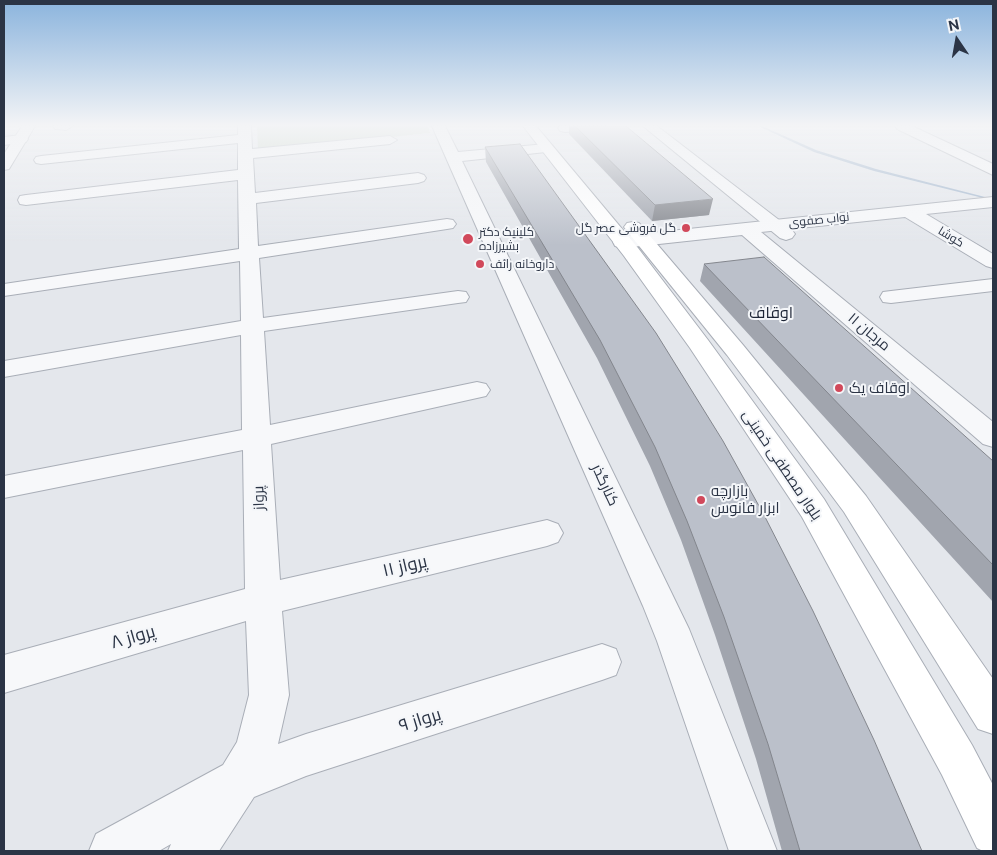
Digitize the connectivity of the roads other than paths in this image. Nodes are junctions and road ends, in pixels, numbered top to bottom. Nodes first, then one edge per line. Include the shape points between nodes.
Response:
1 (204, 166) edge
2 (245, 166) edge
3 (313, 166) edge
4 (458, 166) edge
5 (574, 166) edge
6 (693, 166) edge
7 (418, 178) dead end
8 (26, 200) dead end
9 (993, 202) edge
10 (993, 212) edge
11 (915, 215) junction
12 (447, 224) dead end
13 (765, 231) junction
14 (637, 246) junction
15 (249, 252) junction
16 (988, 256) edge
17 (993, 285) edge
18 (4, 290) edge
19 (458, 297) dead end
20 (891, 297) dead end
21 (252, 326) junction
22 (4, 369) edge
23 (477, 390) dead end
24 (256, 437) junction
25 (993, 437) edge
26 (4, 487) edge
27 (547, 533) dead end
28 (263, 600) junction
29 (602, 662) dead end
30 (4, 674) edge
31 (993, 714) edge
32 (239, 781) junction
33 (993, 832) edge
34 (112, 851) edge
35 (192, 851) edge
36 (753, 851) edge

1 - 8 street
2 - 15 street, پرواز
3 - 7 street
4 - 36 street, کنارگذر via 661,606
5 - 14 main road, بلوار مصطفی خمینی
6 - 13 street, مرجان ۱۱
9 - 11 street, نواب صفوی
10 - 11 street, نواب صفوی
11 - 13 street, نواب صفوی
11 - 16 street, کوشا
12 - 15 street
13 - 14 street, نواب صفوی
13 - 25 street, مرجان ۱۱
14 - 31 main road, بلوار مصطفی خمینی via 735,350 855,504
14 - 33 main road, بلوار مصطفی خمینی via 813,508 957,760
15 - 18 street
15 - 21 street, پرواز
17 - 20 street
19 - 21 street
21 - 22 street
21 - 24 street, پرواز
23 - 24 street
24 - 26 street
24 - 28 street, پرواز
27 - 28 street, پرواز ۱۱
28 - 30 street, پرواز ۸
28 - 32 street, پرواز via 269,695 255,750
29 - 32 street, پرواز ۹ via 306,755
32 - 34 street, پرواز ۹
32 - 35 street, پرواز

